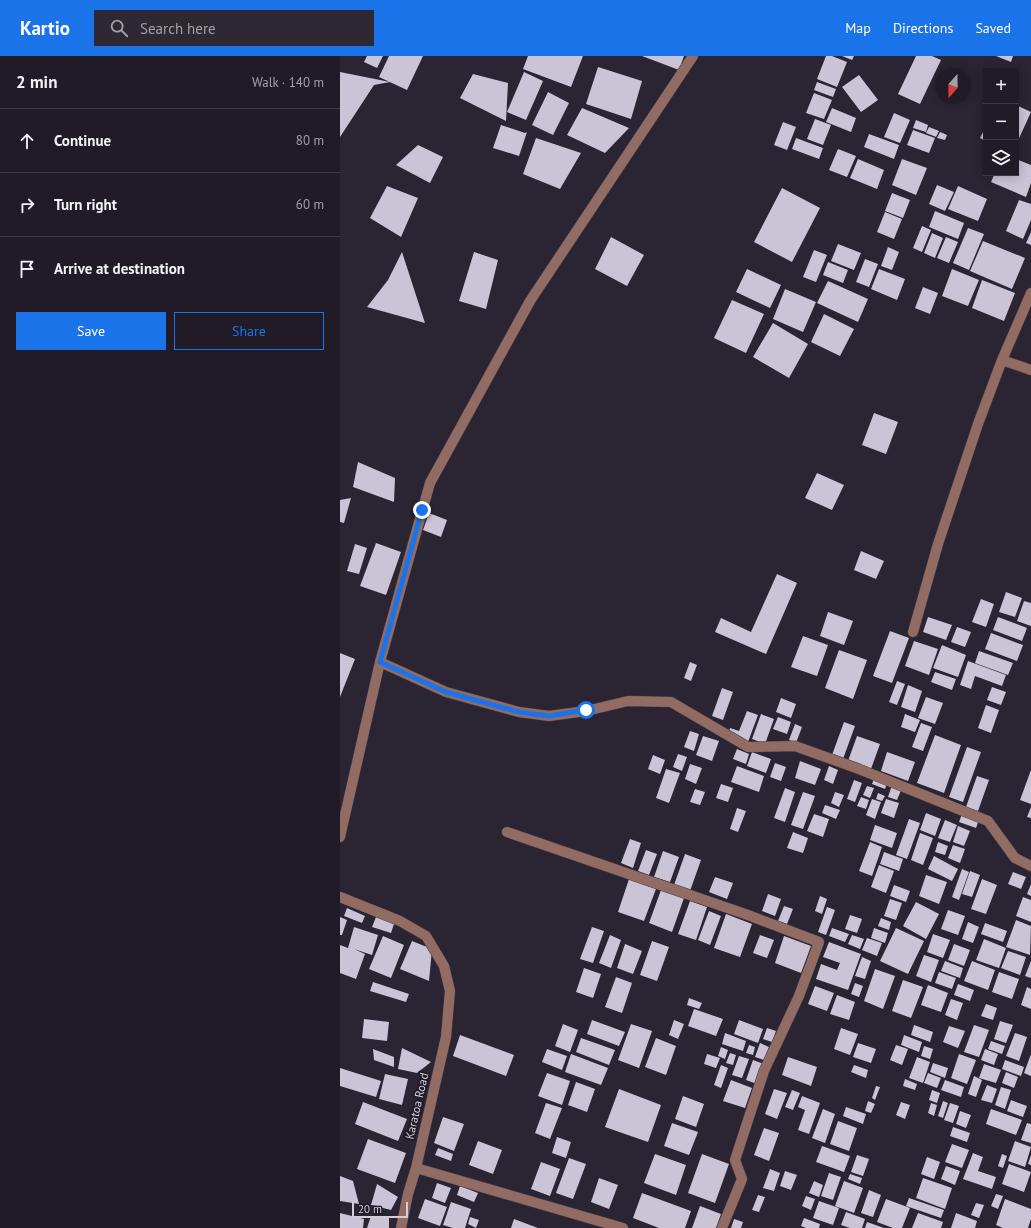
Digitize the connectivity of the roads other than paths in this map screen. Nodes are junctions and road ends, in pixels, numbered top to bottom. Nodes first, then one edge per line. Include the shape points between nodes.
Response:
1 (693, 56) edge
2 (1031, 293) edge
3 (1002, 360) junction
4 (1031, 370) edge
5 (913, 632) dead end
6 (380, 662) junction
7 (507, 832) dead end
8 (340, 837) edge
9 (1031, 866) edge
10 (340, 897) edge
11 (416, 1168) junction
12 (401, 1228) edge
13 (623, 1228) edge
14 (722, 1228) edge

1 - 6 street via 530,301 430,483
2 - 3 street
3 - 4 street
3 - 5 street via 938,544
6 - 8 street
6 - 9 street via 446,692 519,712 549,716 628,701 671,702 748,746 795,746 988,821 1016,858
7 - 14 street via 819,942 800,996 764,1071 735,1160 742,1178
10 - 11 street, Karatoa Road via 400,921 426,936 444,966 450,991 446,1037
11 - 12 street, Karatoa Road
11 - 13 street

